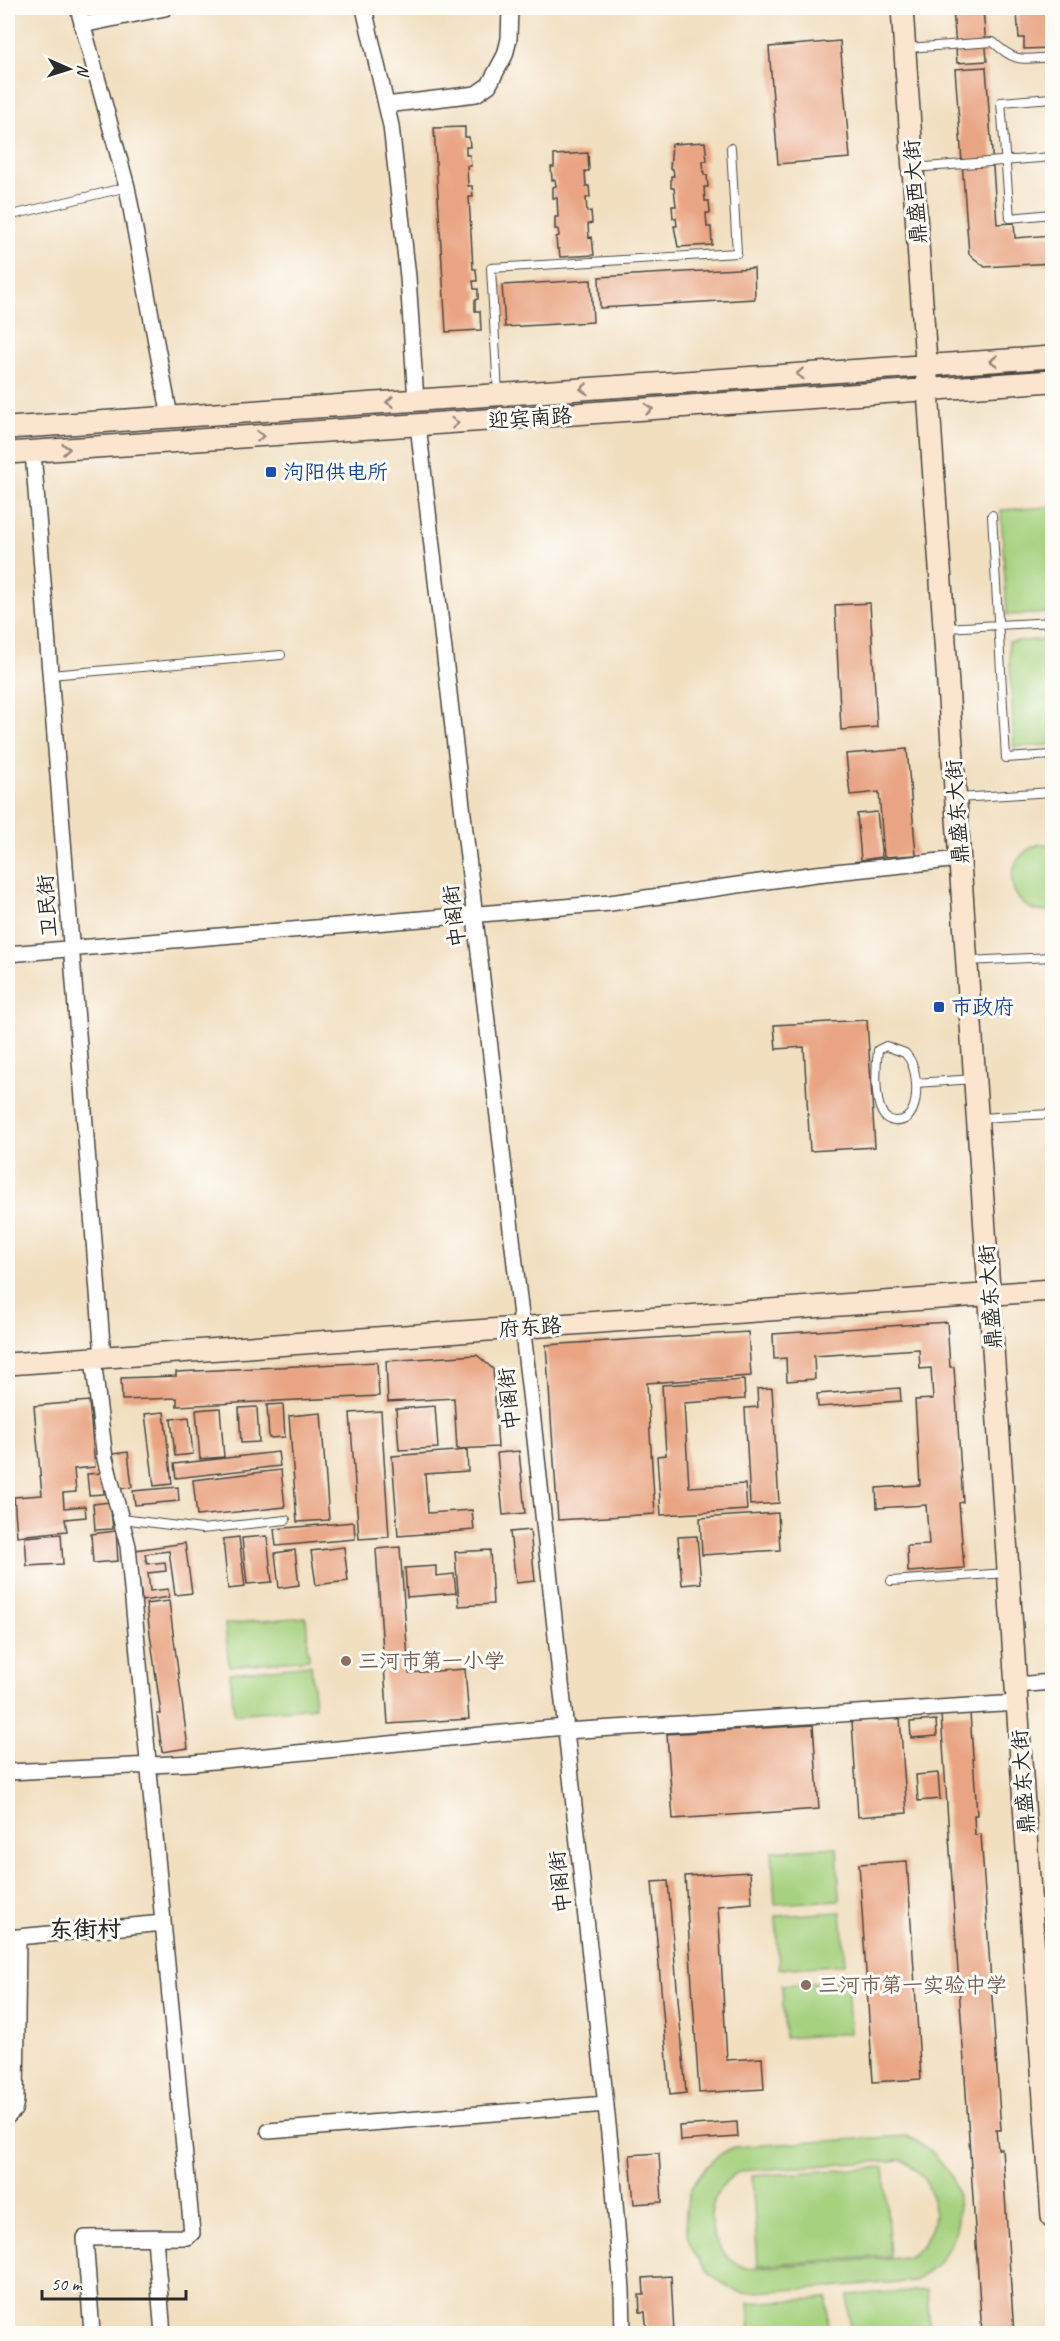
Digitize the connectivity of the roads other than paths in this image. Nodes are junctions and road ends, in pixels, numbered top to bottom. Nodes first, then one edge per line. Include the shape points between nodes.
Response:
1 (78, 8) edge
2 (165, 8) edge
3 (363, 8) edge
4 (510, 8) edge
5 (902, 8) edge
6 (82, 25) junction
7 (905, 48) junction
8 (1053, 57) edge
9 (1053, 98) edge
10 (386, 105) junction
11 (731, 148) dead end
12 (1053, 157) edge
13 (1006, 161) junction
14 (913, 168) junction
15 (127, 187) junction
16 (1053, 214) edge
17 (8, 216) edge
18 (1053, 357) edge
19 (928, 377) junction
20 (1053, 381) edge
21 (498, 395) junction
22 (416, 401) junction
23 (170, 417) junction
24 (418, 425) junction
25 (8, 429) edge
26 (33, 452) junction
27 (8, 453) edge
28 (992, 515) dead end
29 (1053, 622) edge
30 (998, 625) junction
31 (945, 628) junction
32 (281, 655) dead end
33 (50, 675) junction
34 (1053, 755) edge
35 (1053, 792) edge
36 (956, 798) junction
37 (960, 859) junction
38 (474, 914) junction
39 (72, 948) junction
40 (8, 954) edge
41 (1053, 957) edge
42 (968, 962) junction
43 (975, 1079) junction
44 (916, 1083) junction
45 (1053, 1114) edge
46 (978, 1118) junction
47 (1053, 1290) edge
48 (990, 1295) junction
49 (522, 1328) junction
50 (98, 1357) junction
51 (8, 1364) edge
52 (122, 1519) junction
53 (286, 1520) dead end
54 (1009, 1573) junction
55 (891, 1581) dead end
56 (1053, 1682) edge
57 (1017, 1694) junction
58 (565, 1729) junction
59 (148, 1765) junction
60 (8, 1772) edge
61 (163, 1923) junction
62 (13, 1938) edge
63 (1047, 2057) edge
64 (606, 2104) junction
65 (8, 2116) edge
66 (269, 2131) dead end
67 (1052, 2207) edge
68 (155, 2238) junction
69 (88, 2334) edge
70 (163, 2334) edge
71 (623, 2334) edge

1 - 6 street
2 - 6 street
3 - 10 street
4 - 10 street via 505,55 489,85 476,94
5 - 7 main road, 鼎盛西大街
6 - 15 street
7 - 8 lane via 993,42 1016,59
7 - 14 main road, 鼎盛西大街
9 - 13 lane via 1001,102
10 - 22 street via 408,278
11 - 21 lane via 737,253 491,267
12 - 13 lane
13 - 14 lane
13 - 16 lane via 1010,218
14 - 19 main road, 鼎盛西大街
15 - 17 lane
15 - 23 street
18 -> 19 main road, 迎宾南路
19 - 20 main road, 迎宾南路
19 -> 21 main road, 迎宾南路
24 -> 19 main road, 迎宾南路
19 - 31 main road, 鼎盛东大街
21 - 22 main road, 迎宾南路
22 -> 23 main road, 迎宾南路
23 - 25 main road, 迎宾南路
26 -> 24 main road, 迎宾南路
24 - 38 street, 中阁街
26 - 27 main road, 迎宾南路
26 - 33 street, 卫民街
28 - 30 lane
29 - 30 lane
30 - 31 lane
30 - 34 lane via 1006,758
31 - 36 main road, 鼎盛东大街
32 - 33 lane
33 - 39 street, 卫民街
35 - 36 lane
36 - 37 main road, 鼎盛东大街
37 - 38 street via 816,874 610,903
37 - 42 main road, 鼎盛东大街
38 - 39 street
38 - 49 street, 中阁街
39 - 40 street
39 - 50 street, 卫民街
41 - 42 lane
42 - 43 main road, 鼎盛东大街
43 - 44 lane
43 - 46 main road, 鼎盛东大街
44 - 44 lane via 910,1116 898,1121 885,1117 877,1092 878,1050 886,1046 905,1053 915,1070
45 - 46 lane
46 - 48 main road, 鼎盛东大街
47 - 48 main road, 府东路
48 - 49 main road, 府东路
48 - 54 main road, 鼎盛东大街
49 - 50 main road, 府东路
49 - 58 street, 中阁街
50 - 51 main road, 府东路
50 - 52 street, 卫民街 via 105,1459
52 - 53 lane via 202,1528
52 - 59 street, 卫民街 via 128,1546
54 - 55 lane
54 - 57 main road, 鼎盛东大街
56 - 57 street
57 - 58 street
57 - 63 main road, 鼎盛东大街
58 - 59 street
58 - 64 street, 中阁街
59 - 60 street
59 - 61 street, 卫民街
61 - 62 street
61 - 68 street, 卫民街 via 192,2233 187,2237
62 - 65 street via 16,2101
63 - 67 main road, 鼎盛东大街
64 - 66 street
64 - 71 street, 中阁街
68 - 69 street via 85,2238 92,2333
68 - 70 street

